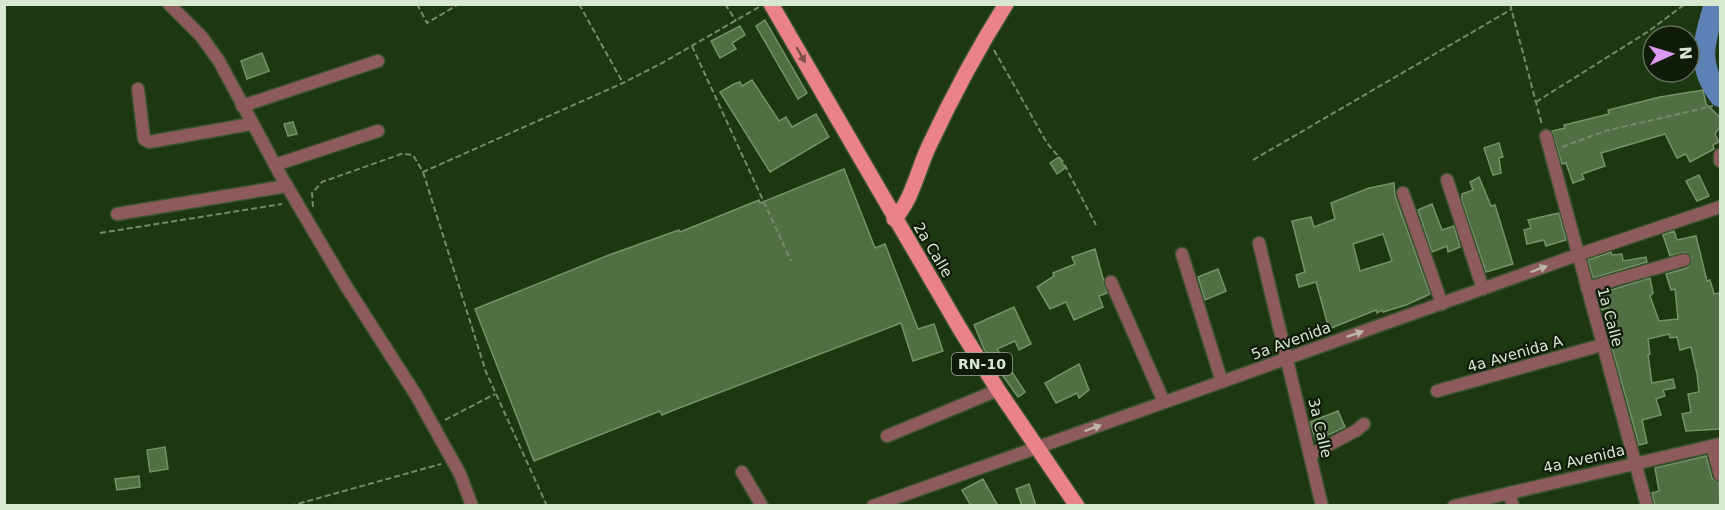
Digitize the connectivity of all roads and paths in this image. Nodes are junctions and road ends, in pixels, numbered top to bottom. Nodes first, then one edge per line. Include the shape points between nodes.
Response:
1 (168, 4) edge
2 (417, 4) edge
3 (459, 4) edge
4 (579, 4) edge
5 (725, 4) edge
6 (764, 4) edge
7 (771, 4) edge
8 (1006, 4) edge
9 (1510, 4) edge
10 (1685, 4) edge
11 (1512, 9) junction
12 (736, 21) junction
13 (981, 43) junction
14 (692, 46) junction
15 (378, 61) dead end
16 (623, 82) junction
17 (138, 89) dead end
18 (1536, 102) junction
19 (242, 106) junction
20 (1713, 106) dead end
21 (251, 124) junction
22 (378, 131) dead end
23 (1546, 136) joint
24 (1550, 151) junction
25 (1253, 160) dead end
26 (274, 165) junction
27 (423, 172) junction
28 (1447, 180) dead end
29 (287, 186) junction
30 (1403, 193) dead end
31 (297, 202) junction
32 (1720, 207) edge
33 (117, 214) dead end
34 (894, 219) junction
35 (311, 224) junction
36 (1096, 225) dead end
37 (100, 232) dead end
38 (1259, 243) dead end
39 (1182, 254) dead end
40 (1580, 254) junction
41 (1684, 260) dead end
42 (791, 261) dead end
43 (1110, 282) dead end
44 (1587, 288) junction
45 (1483, 289) junction
46 (1442, 304) junction
47 (1602, 345) junction
48 (1288, 358) junction
49 (1222, 382) junction
50 (998, 390) junction
51 (1437, 391) dead end
52 (495, 394) junction
53 (1164, 402) junction
54 (1364, 424) dead end
55 (434, 426) junction
56 (887, 436) dead end
57 (1716, 445) edge
58 (1038, 448) junction
59 (1310, 455) junction
60 (453, 460) junction
61 (1634, 463) junction
62 (742, 472) dead end
63 (1720, 475) edge
64 (1509, 493) junction
65 (290, 506) edge
66 (472, 506) edge
67 (547, 506) edge
68 (762, 506) edge
69 (873, 506) edge
70 (1077, 506) edge
71 (1322, 506) edge
72 (1455, 506) edge
73 (1513, 506) edge
74 (1647, 506) edge

1 - 19 street via 201,36
2 - 3 path via 427,23
4 - 16 path
5 - 12 path
6 - 12 path
7 -> 34 main road, 2a Calle / RN-10
8 - 13 main road
9 - 11 path
10 - 18 path via 1648,32
11 - 18 path
11 - 25 path
12 - 14 path
13 - 34 main road
13 - 36 path via 997,54 1047,143 1063,162
14 - 16 path
14 - 42 path
15 - 19 street
16 - 27 path
17 - 21 street via 144,139 149,142
18 - 23 path
19 - 21 street
20 - 24 path via 1605,131
21 - 26 street
22 - 26 street
23 - 24 street, 1a Calle
24 - 40 street, 1a Calle
26 - 29 street
27 - 35 path via 413,155 401,154 322,182 312,193
27 - 52 path
28 - 45 street
29 - 31 street
29 - 33 street
30 - 46 street
31 - 35 street
31 - 37 path
32 - 40 street, 5a Avenida
34 - 50 main road, 2a Calle / RN-10
35 - 55 street
38 - 48 street, 3a Calle
39 - 49 street
40 - 44 street, 1a Calle
45 -> 40 street, 5a Avenida
41 - 44 street
43 - 53 street
44 - 47 street, 1a Calle
45 - 46 street, 5a Avenida
48 -> 46 street, 5a Avenida
47 - 51 street, 4a Avenida A
47 - 61 street, 1a Calle
48 - 49 street, 5a Avenida
48 - 59 street, 3a Calle
49 - 53 street, 5a Avenida
50 - 56 street
50 - 58 main road, 2a Calle / RN-10
52 - 55 path
52 - 67 path
58 -> 53 street, 5a Avenida
54 - 59 street
55 - 60 street
57 - 61 street, 4a Avenida
57 - 63 street
58 - 69 street, 5a Avenida
58 - 70 main road, 2a Calle / RN-10
59 - 71 street, 3a Calle
60 - 65 path
60 - 66 street
61 - 64 street, 4a Avenida
61 - 74 street, 1a Calle
62 - 68 street
64 - 72 street, 4a Avenida
64 - 73 street

